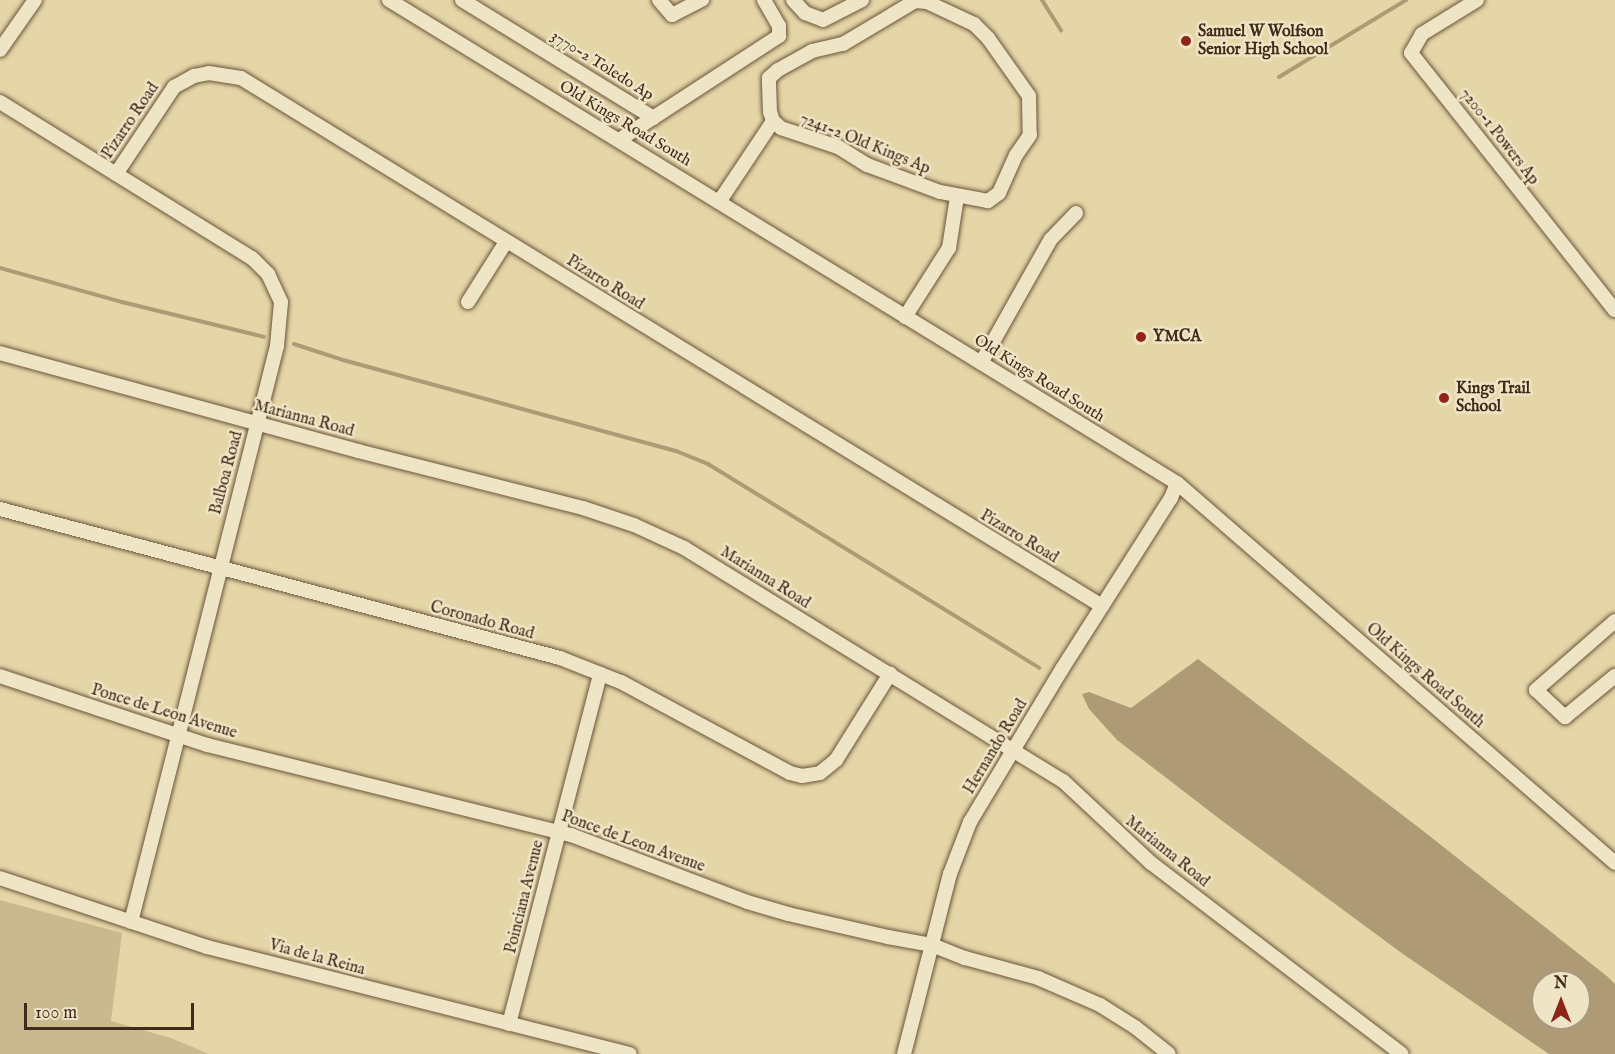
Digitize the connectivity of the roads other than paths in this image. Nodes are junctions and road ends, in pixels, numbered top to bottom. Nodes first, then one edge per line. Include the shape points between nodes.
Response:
1 (35, 0) edge
2 (389, 0) edge
3 (462, 0) edge
4 (658, 0) edge
5 (702, 0) edge
6 (764, 0) edge
7 (793, 0) edge
8 (862, 0) edge
9 (1477, 0) edge
10 (0, 50) edge
11 (0, 102) edge
12 (654, 118) junction
13 (773, 121) junction
14 (619, 140) junction
15 (116, 174) junction
16 (957, 197) junction
17 (719, 202) junction
18 (1076, 213) dead end
19 (506, 242) junction
20 (468, 302) dead end
21 (1615, 310) edge
22 (905, 316) junction
23 (0, 353) edge
24 (981, 363) junction
25 (258, 423) junction
26 (1177, 483) junction
27 (0, 509) edge
28 (219, 569) junction
29 (1102, 606) junction
30 (1615, 621) edge
31 (600, 674) junction
32 (890, 674) junction
33 (0, 676) edge
34 (1615, 676) edge
35 (179, 736) junction
36 (1014, 750) junction
37 (559, 832) junction
38 (1615, 863) edge
39 (0, 878) edge
40 (131, 922) junction
41 (932, 945) junction
42 (509, 1024) junction
43 (630, 1054) edge
44 (904, 1054) edge
45 (1169, 1054) edge
46 (1402, 1054) edge

1 - 10 street
2 - 14 street, Old Kings Road South
3 - 12 street, 3770-2 Toledo Ap
4 - 5 street via 672,15
6 - 12 street, 3770-2 Toledo Ap via 779,26 779,36
7 - 8 street via 805,14 823,20
9 - 21 street, 7200-1 Powers Ap via 1422,34 1411,52
11 - 15 street, Balboa Road
12 - 14 street
13 - 16 street, 7241-2 Old Kings Ap via 781,128 838,147 867,165
13 - 16 street, 7241-2 Old Kings Ap via 769,78 778,70 812,51 843,44 915,1 950,11 974,24 988,38 1029,96 1032,123 1030,135 999,193 988,201
13 - 17 street
14 - 17 street, Old Kings Road South
15 - 19 street, Pizarro Road via 174,87 194,76 231,75 247,81
15 - 25 street, Balboa Road via 252,258 278,290 281,320
16 - 22 street via 949,248
17 - 22 street, Old Kings Road South
18 - 24 street via 1051,239
19 - 20 street
19 - 29 street, Pizarro Road
22 - 24 street, Old Kings Road South
23 - 25 street, Marianna Road
24 - 26 street, Old Kings Road South
25 - 28 street, Balboa Road
25 - 32 street, Marianna Road via 573,505 634,525 716,566
26 - 29 street, Hernando Road
26 - 38 street, Old Kings Road South
27 - 28 street, Coronado Road
28 - 31 street, Coronado Road via 560,658
28 - 35 street, Balboa Road
29 - 36 street, Hernando Road
30 - 34 street via 1536,690 1565,717
31 - 32 street, Coronado Road via 802,776 820,773 836,760
31 - 37 street, Poinciana Avenue
32 - 36 street, Marianna Road
33 - 35 street, Ponce de Leon Avenue
35 - 37 street, Ponce de Leon Avenue
35 - 40 street, Balboa Road
36 - 41 street, Hernando Road via 991,784 960,845
36 - 46 street, Marianna Road via 1062,781 1151,863
37 - 41 street, Ponce de Leon Avenue via 778,911
37 - 42 street, Poinciana Avenue
39 - 40 street, Via de la Reina
40 - 42 street, Via de la Reina via 207,947
41 - 44 street, Hernando Road
41 - 45 street, Ponce de Leon Avenue via 1071,990 1135,1027
42 - 43 street, Via de la Reina

